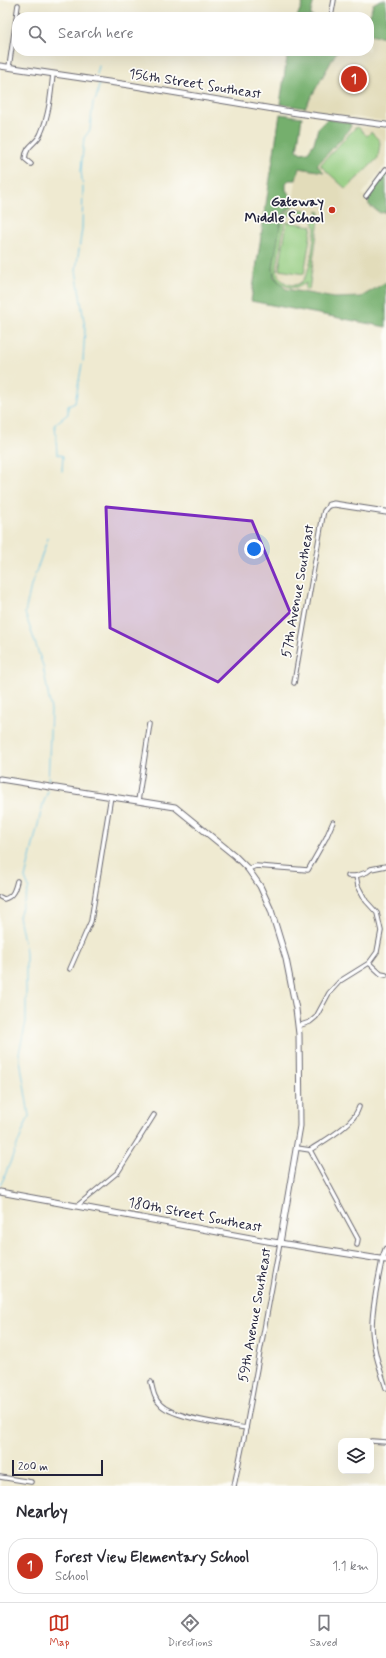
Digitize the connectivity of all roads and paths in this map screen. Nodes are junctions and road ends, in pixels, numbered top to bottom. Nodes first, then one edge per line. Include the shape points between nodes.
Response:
1 (334, 0) edge
2 (18, 5) dead end
3 (17, 12) edge
4 (332, 12) edge
5 (12, 46) edge
6 (0, 66) edge
7 (9, 67) junction
8 (53, 74) junction
9 (386, 125) edge
10 (31, 164) dead end
11 (386, 169) edge
12 (366, 196) dead end
13 (329, 505) joint
14 (386, 512) edge
15 (294, 683) dead end
16 (150, 723) dead end
17 (0, 779) edge
18 (110, 796) junction
19 (138, 801) junction
20 (333, 822) dead end
21 (386, 866) edge
22 (248, 869) junction
23 (348, 876) dead end
24 (356, 876) junction
25 (18, 881) dead end
26 (0, 897) edge
27 (369, 963) junction
28 (70, 969) dead end
29 (386, 976) edge
30 (298, 1026) junction
31 (359, 1107) dead end
32 (154, 1114) dead end
33 (297, 1148) junction
34 (310, 1150) junction
35 (0, 1192) edge
36 (78, 1205) junction
37 (280, 1243) junction
38 (357, 1245) dead end
39 (386, 1249) edge
40 (384, 1260) edge
41 (151, 1382) dead end
42 (386, 1388) edge
43 (246, 1428) junction
44 (374, 1441) edge
45 (386, 1442) edge
46 (0, 1477) edge
47 (31, 1482) dead end
48 (234, 1486) edge

1 - 4 street
2 - 3 street
5 - 7 street
6 - 7 street, 156th Street Southeast
7 - 8 street, 156th Street Southeast
8 - 9 street, 156th Street Southeast
8 - 10 street via 52,96 41,135 27,149 25,157
11 - 12 street
13 - 14 street
13 - 15 street, 57th Avenue Southeast via 323,515
16 - 19 street
17 - 18 street, 59th Avenue Southeast
18 - 19 street, 59th Avenue Southeast
18 - 28 street via 91,921
19 - 22 street, 59th Avenue Southeast via 175,807 228,849
20 - 22 street via 308,870 256,866
21 - 24 street via 370,869
22 - 30 street, 59th Avenue Southeast via 265,897 282,945
23 - 24 street
24 - 27 street via 366,901 377,913 381,931 377,952
25 - 26 street via 11,896 4,899
27 - 29 street
27 - 30 street via 340,981 329,993 316,1017
30 - 33 street, 59th Avenue Southeast via 301,1120
31 - 34 street via 350,1122
32 - 36 street via 118,1172
33 - 34 street
33 - 37 street, 59th Avenue Southeast
34 - 38 street via 358,1239
35 - 36 street, 180th Street Southeast
36 - 37 street, 180th Street Southeast
37 - 40 street, 180th Street Southeast
37 - 43 street, 59th Avenue Southeast
39 - 40 street
40 - 42 street via 375,1294 372,1327 376,1358
41 - 43 street via 155,1396 164,1408 188,1416
43 - 48 street, 59th Avenue Southeast
44 - 45 street
46 - 47 street

